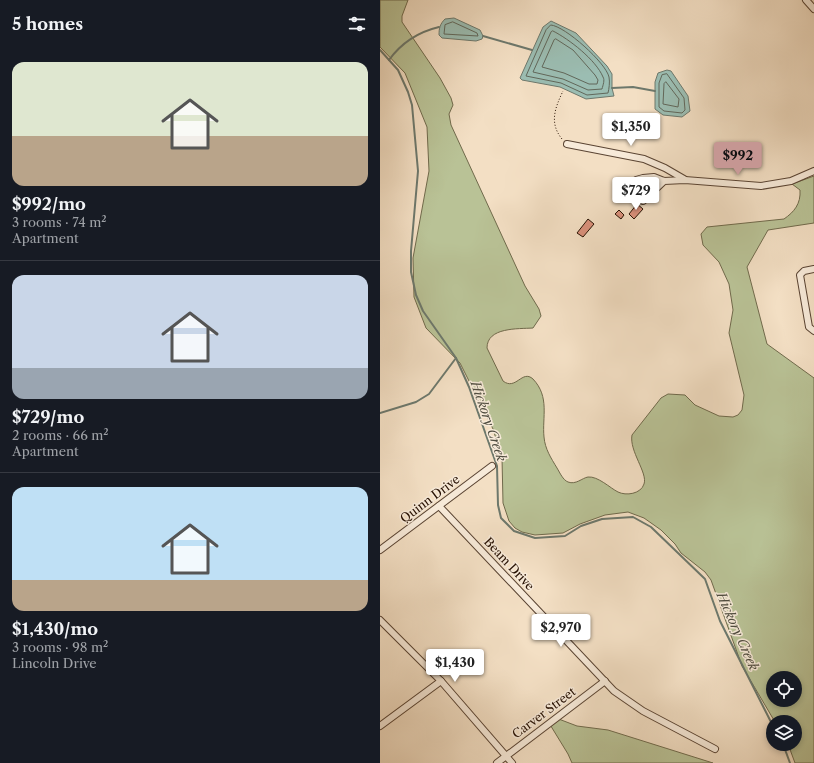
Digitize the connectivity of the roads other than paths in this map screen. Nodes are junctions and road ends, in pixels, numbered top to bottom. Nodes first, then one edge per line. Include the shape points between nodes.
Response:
1 (806, 0) edge
2 (814, 9) edge
3 (567, 144) road end
4 (814, 171) edge
5 (685, 180) junction
6 (664, 181) junction
7 (814, 269) edge
8 (814, 331) edge
9 (492, 466) dead end
10 (439, 506) junction
11 (380, 550) edge
12 (380, 620) edge
13 (441, 681) junction
14 (604, 681) junction
15 (380, 726) edge
16 (715, 749) dead end
17 (506, 756) junction
18 (497, 763) edge
19 (512, 763) edge

1 - 2 street
3 - 5 street via 644,159
4 - 5 street via 791,181 761,186
5 - 6 street
6 - 6 street via 643,201 637,200 630,192 630,186 636,180 654,177
7 - 8 street via 804,271 800,275 809,328
9 - 10 street, Quinn Drive
10 - 11 street, Quinn Drive
10 - 14 street, Beam Drive
12 - 13 street
13 - 15 street
13 - 17 street
14 - 16 street, Beam Drive via 626,701
14 - 17 street, Carver Street
17 - 18 street, Carver Street
17 - 19 street

